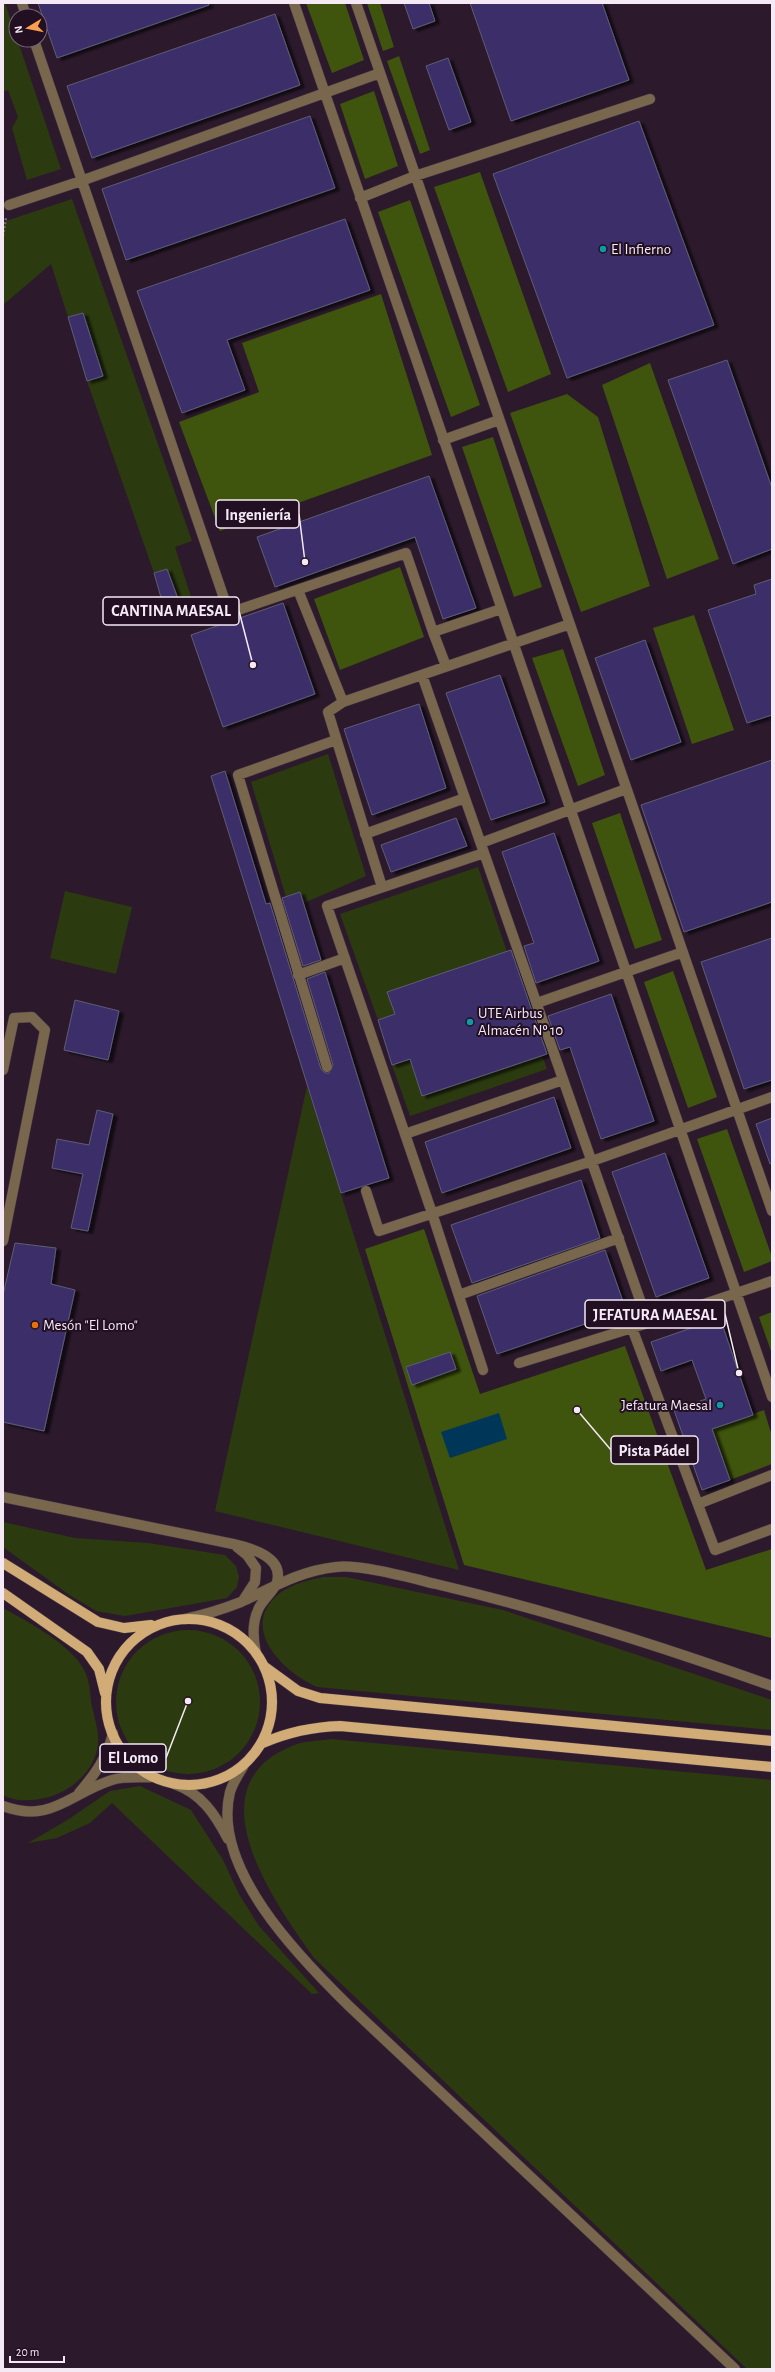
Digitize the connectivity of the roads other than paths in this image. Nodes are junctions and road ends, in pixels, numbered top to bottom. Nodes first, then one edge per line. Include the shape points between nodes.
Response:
1 (294, 3) edge
2 (356, 3) edge
3 (37, 48) edge
4 (380, 73) junction
5 (324, 94) junction
6 (650, 98) dead end
7 (415, 176) junction
8 (81, 181) junction
9 (360, 198) junction
10 (9, 205) road end
11 (499, 420) junction
12 (443, 440) junction
13 (298, 590) junction
14 (501, 610) junction
15 (570, 624) junction
16 (433, 632) junction
17 (513, 643) junction
18 (446, 666) junction
19 (422, 674) junction
20 (343, 702) junction
21 (336, 740) junction
22 (626, 789) junction
23 (465, 798) junction
24 (570, 810) junction
25 (365, 834) junction
26 (482, 848) junction
27 (382, 888) junction
28 (683, 952) junction
29 (345, 958) junction
30 (626, 971) junction
31 (298, 975) junction
32 (537, 1003) junction
33 (327, 1067) dead end
34 (3, 1070) edge
35 (563, 1080) junction
36 (772, 1097) edge
37 (736, 1109) junction
38 (680, 1129) junction
39 (405, 1134) junction
40 (592, 1161) junction
41 (366, 1191) dead end
42 (772, 1211) edge
43 (432, 1213) junction
44 (619, 1238) junction
45 (3, 1241) edge
46 (772, 1281) edge
47 (736, 1294) junction
48 (459, 1295) junction
49 (648, 1323) junction
50 (632, 1328) junction
51 (519, 1363) dead end
52 (483, 1370) dead end
53 (772, 1398) edge
54 (772, 1476) edge
55 (3, 1497) edge
56 (698, 1504) junction
57 (772, 1529) edge
58 (233, 1544) junction
59 (3, 1563) edge
60 (277, 1583) junction
61 (3, 1593) edge
62 (241, 1602) junction
63 (185, 1619) junction
64 (167, 1621) junction
65 (256, 1653) junction
66 (265, 1667) junction
67 (772, 1686) edge
68 (106, 1701) junction
69 (113, 1733) junction
70 (772, 1741) edge
71 (263, 1743) junction
72 (244, 1765) junction
73 (772, 1767) edge
74 (152, 1777) junction
75 (174, 1784) junction
76 (77, 1796) junction
77 (3, 1806) edge
78 (236, 1854) junction
79 (732, 2368) edge

1 - 5 street
2 - 4 street
3 - 8 street
4 - 5 street
4 - 7 street
5 - 8 street
5 - 9 street
6 - 7 street
7 - 9 street
7 - 11 street
8 - 10 street
8 - 13 street via 229,613
9 - 12 street
11 - 12 street
11 - 15 street
12 - 14 street
13 - 16 street via 406,553
13 - 20 street
14 - 16 street
14 - 17 street
15 - 17 street
15 - 22 street
16 - 18 street
17 - 18 street
17 - 24 street
18 - 19 street
19 - 20 street
19 - 23 street
20 - 21 street via 328,712
21 - 25 street
21 - 31 street via 238,775
22 - 24 street
22 - 28 street
23 - 25 street
23 - 26 street
24 - 26 street
24 - 30 street
25 - 27 street
26 - 27 street
26 - 32 street
27 - 29 street via 327,906
28 - 30 street
28 - 37 street
29 - 31 street
29 - 39 street
30 - 32 street
30 - 38 street
31 - 33 street
32 - 35 street
34 - 45 street via 14,1018 32,1017 45,1030
35 - 39 street
35 - 40 street
36 - 37 street
37 - 38 street
37 - 42 street
38 - 40 street
38 - 47 street
39 - 43 street
40 - 43 street
40 - 44 street
41 - 43 street via 379,1231
43 - 48 street
44 - 48 street
44 - 49 street
46 - 47 street
47 - 49 street
47 - 53 street
48 - 52 street
49 - 50 street
50 - 51 street
50 - 56 street
54 - 56 street
55 - 58 street
56 - 57 street via 715,1550
58 - 60 street via 266,1555 277,1572
58 - 62 street via 247,1554 256,1568 255,1582 250,1593
59 - 64 main road via 98,1622 124,1628
60 - 62 street
60 - 65 street via 257,1610 254,1640
60 - 67 street via 314,1570 338,1566 406,1577 500,1599 626,1635
61 - 68 main road via 87,1652 99,1669
62 - 63 street
63 - 64 main road
63 - 65 main road via 203,1620 231,1630 244,1639
64 - 68 main road via 145,1632 128,1645 110,1677
65 - 66 main road
66 - 70 main road via 298,1690 320,1698
66 - 71 main road via 273,1703
68 - 69 main road
69 - 74 main road via 130,1761
69 - 76 street via 100,1768
71 - 72 main road
71 - 73 main road via 292,1731 340,1726
72 - 75 main road via 227,1777 209,1783 189,1786
72 - 78 street via 234,1781 228,1806 229,1829
74 - 75 main road
74 - 76 street via 114,1779
75 - 78 street via 196,1793 215,1816
76 - 77 street via 60,1806 34,1813
78 - 79 street via 248,1886 306,1964

